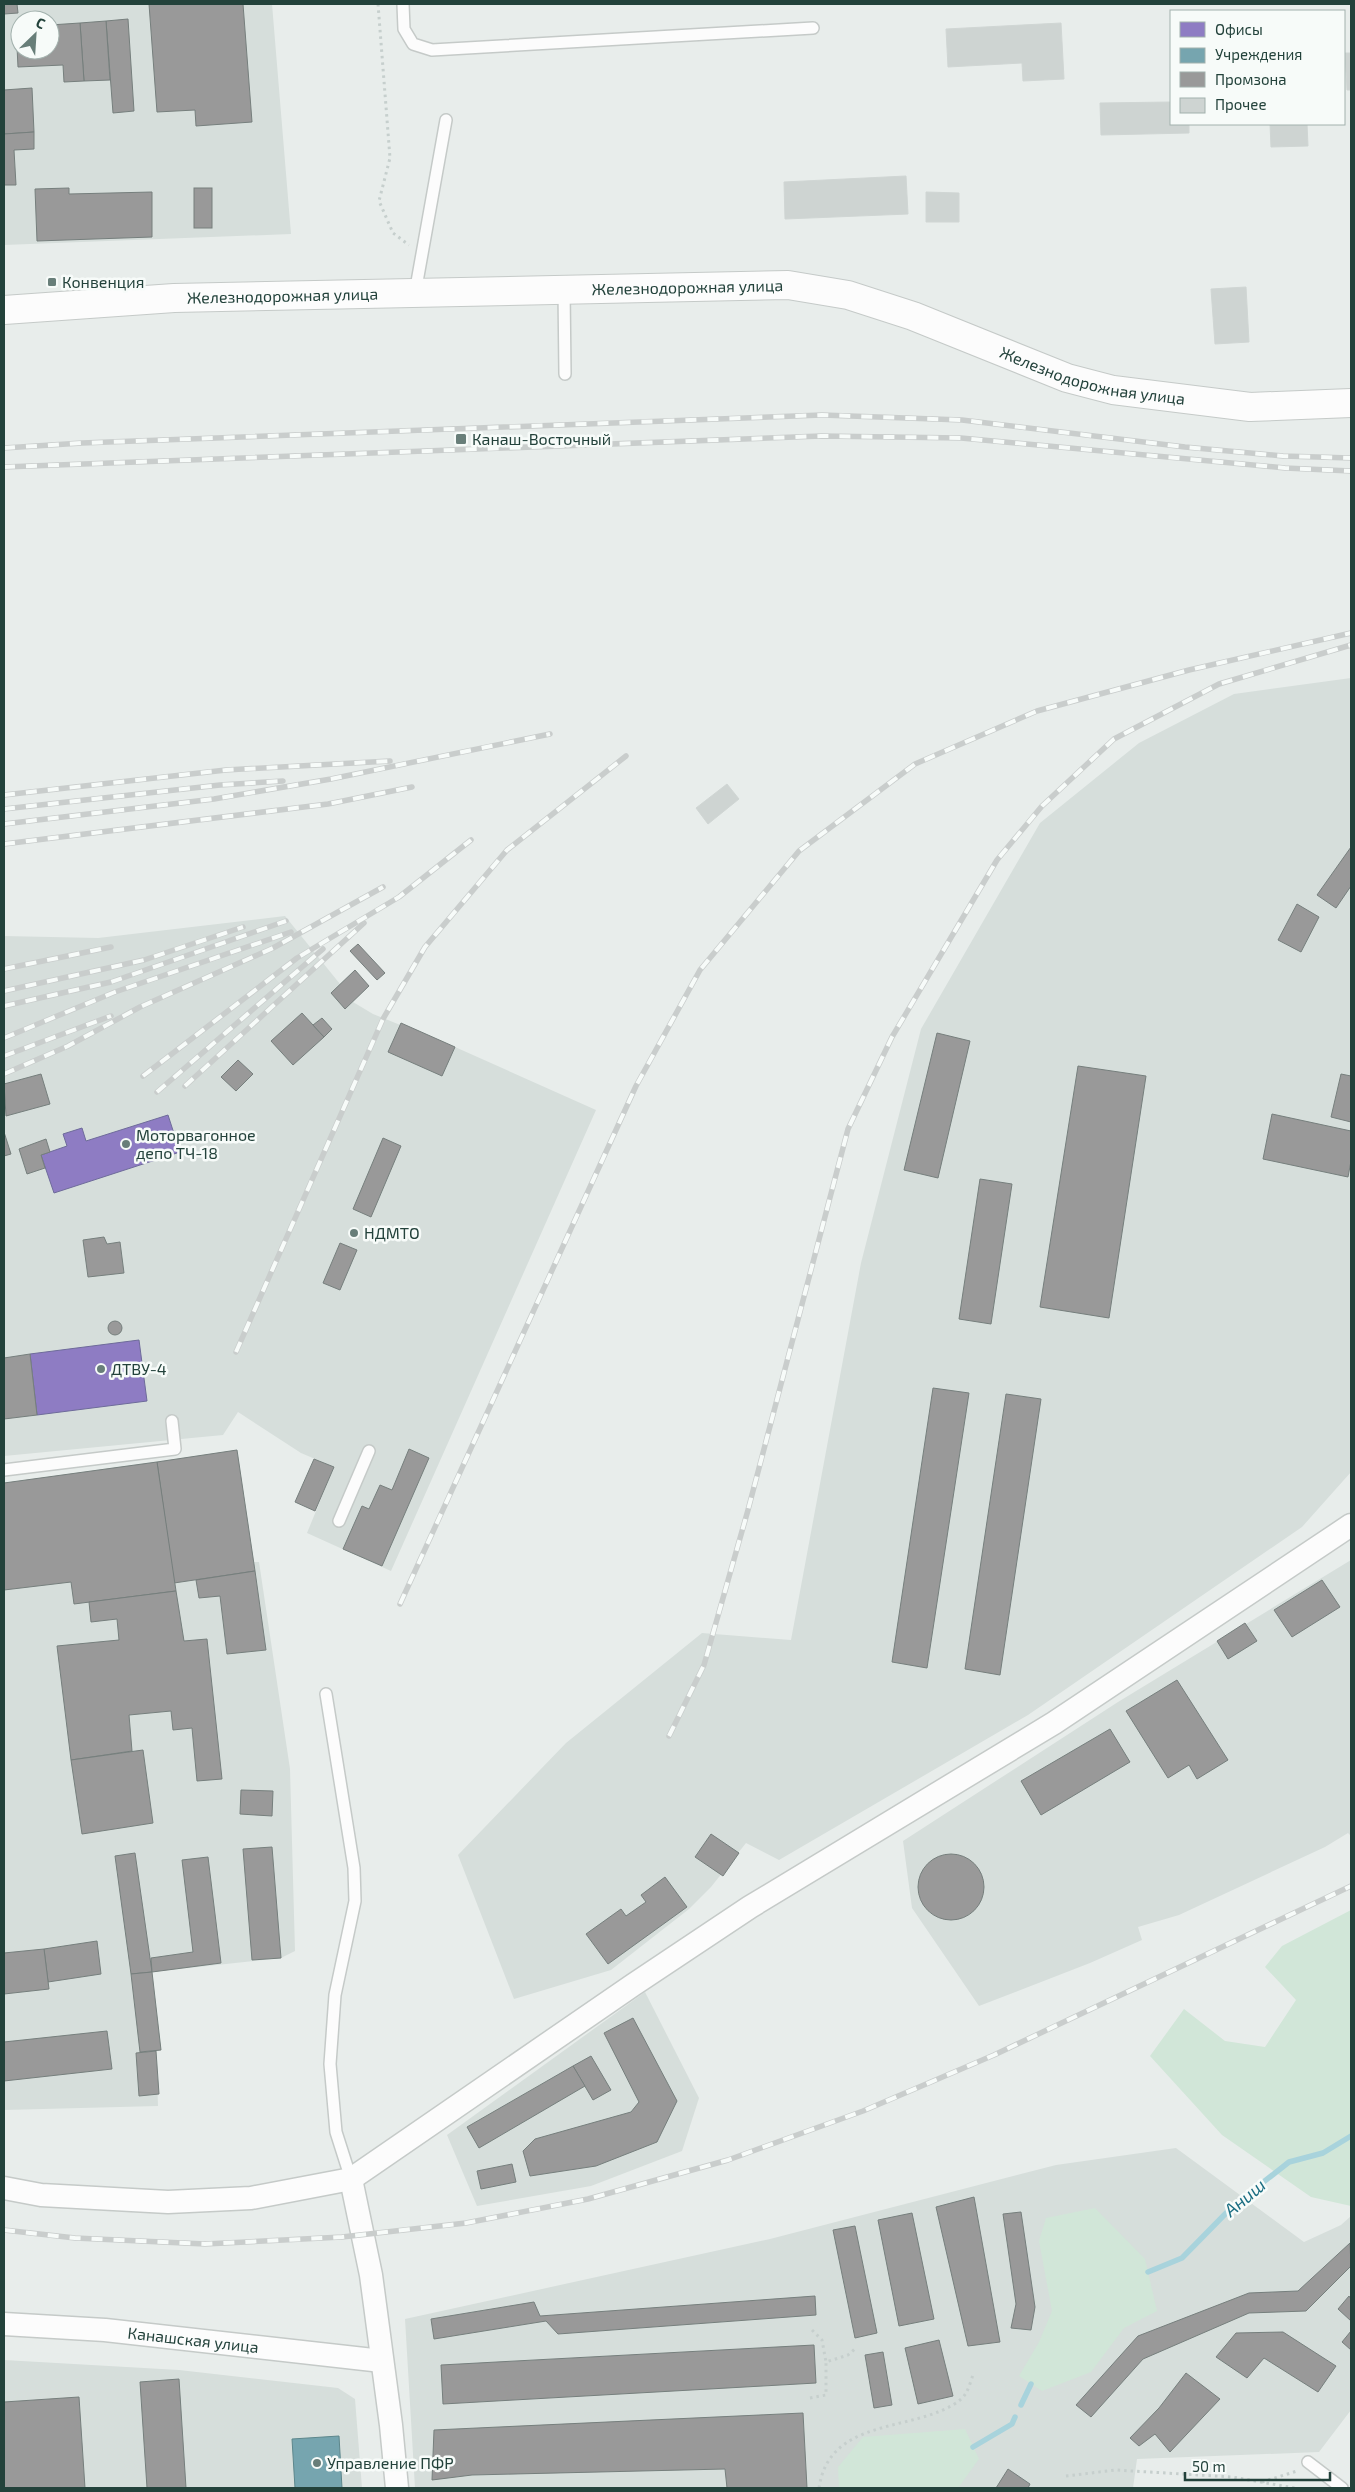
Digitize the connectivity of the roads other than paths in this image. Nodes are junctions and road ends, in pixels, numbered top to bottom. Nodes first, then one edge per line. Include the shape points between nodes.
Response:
1 (403, 4) edge
2 (813, 28) dead end
3 (446, 120) dead end
4 (564, 290) junction
5 (415, 294) junction
6 (4, 310) edge
7 (565, 374) dead end
8 (1351, 403) edge
9 (172, 1421) dead end
10 (369, 1451) dead end
11 (4, 1470) edge
12 (338, 1521) dead end
13 (1351, 1525) edge
14 (326, 1694) dead end
15 (351, 2179) junction
16 (4, 2188) edge
17 (4, 2324) edge
18 (382, 2361) junction
19 (1308, 2462) road end
20 (396, 2488) edge
21 (1342, 2488) edge

1 - 2 lane via 404,30 413,44 432,50
3 - 5 lane
4 - 5 street, Железнодорожная улица
4 - 7 lane
4 - 8 street, Железнодорожная улица via 788,285 848,295 876,304 1067,378 1113,390 1250,407
5 - 6 street, Железнодорожная улица via 174,298
9 - 11 lane via 175,1448
10 - 12 lane
13 - 15 street via 1054,1723 750,1907
14 - 15 lane via 354,1868 355,1901 335,1995 330,2064 336,2132
15 - 16 street via 251,2198 168,2202 41,2195
15 - 18 street via 371,2275
17 - 18 street, Канашская улица via 105,2330
18 - 20 street
19 - 21 lane

